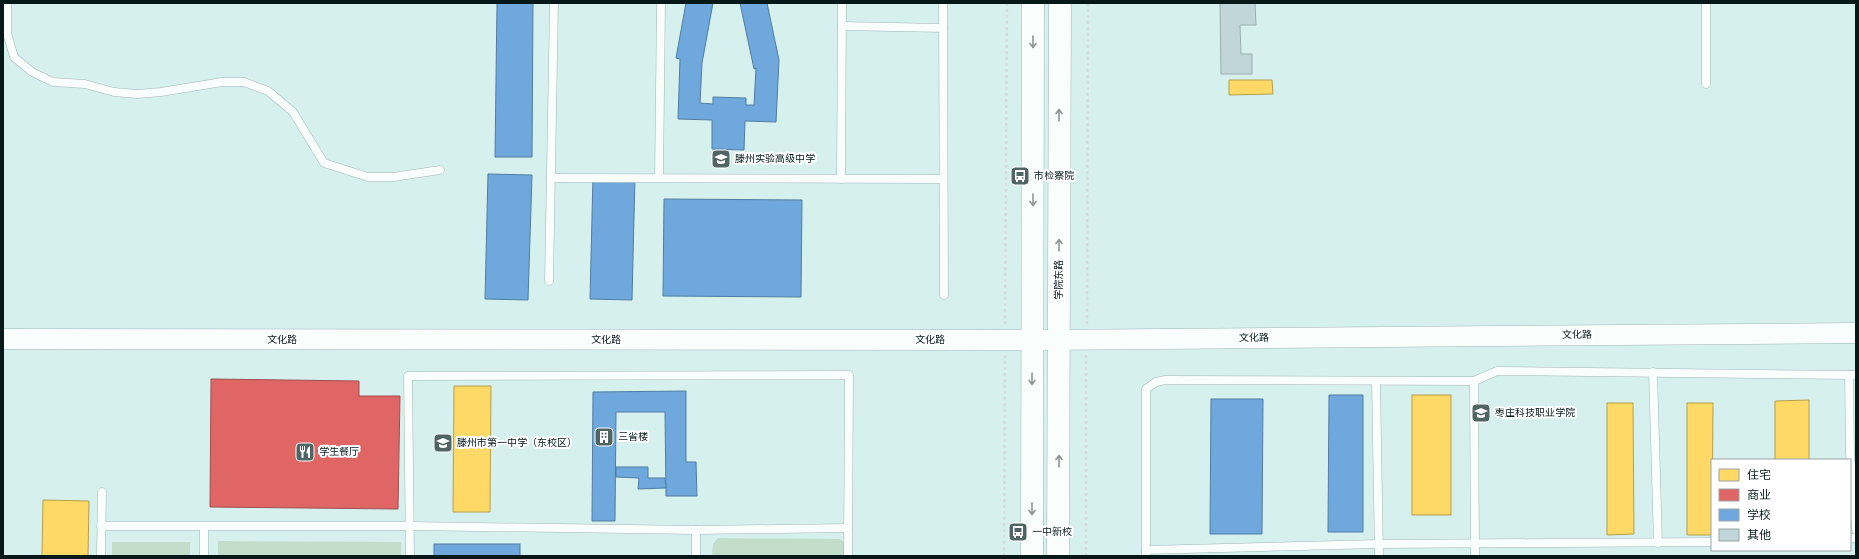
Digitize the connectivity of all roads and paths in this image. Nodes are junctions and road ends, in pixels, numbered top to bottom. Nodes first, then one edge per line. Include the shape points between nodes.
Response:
1 (7, 3) edge
2 (554, 3) edge
3 (661, 3) edge
4 (842, 3) edge
5 (943, 3) edge
6 (1007, 3) edge
7 (1033, 3) edge
8 (1060, 3) edge
9 (1088, 3) edge
10 (1706, 3) edge
11 (842, 26) junction
12 (942, 28) junction
13 (1706, 84) dead end
14 (440, 170) dead end
15 (551, 178) junction
16 (659, 178) junction
17 (841, 179) junction
18 (943, 179) junction
19 (549, 281) dead end
20 (944, 296) dead end
21 (1856, 333) edge
22 (3, 339) edge
23 (1005, 340) junction
24 (1032, 340) junction
25 (1059, 340) junction
26 (1086, 340) junction
27 (1653, 372) junction
28 (1852, 375) edge
29 (1376, 381) junction
30 (1474, 381) junction
31 (1850, 459) edge
32 (1851, 466) edge
33 (102, 492) dead end
34 (101, 526) junction
35 (410, 526) junction
36 (204, 527) junction
37 (848, 528) junction
38 (696, 530) junction
39 (1856, 530) edge
40 (1711, 542) edge
41 (1658, 543) junction
42 (1378, 544) junction
43 (1475, 544) junction
44 (1146, 553) edge
45 (101, 556) edge
46 (204, 556) edge
47 (410, 556) edge
48 (696, 556) edge
49 (848, 556) edge
50 (1004, 556) edge
51 (1032, 556) edge
52 (1058, 556) edge
53 (1086, 556) edge
54 (1379, 556) edge
55 (1475, 556) edge

1 - 14 lane via 7,33 14,57 32,72 53,82 85,84 114,92 137,94 222,82 244,82 268,91 293,112 324,163 368,177 393,177
2 - 15 lane
3 - 16 lane
4 - 11 lane
5 - 12 lane
6 - 23 path
7 -> 24 main road
25 -> 8 main road, 学院东路
9 - 26 path
10 - 13 lane
11 - 12 lane
11 - 17 lane
12 - 18 lane
15 - 16 lane
15 - 19 lane
16 - 17 lane
17 - 18 lane
18 - 20 lane
21 - 26 street, 文化路
22 - 23 street, 文化路
23 - 24 street, 文化路
23 - 50 path
24 - 25 street, 文化路
24 -> 51 main road
25 - 26 street, 文化路
52 -> 25 main road, 学院东路
26 - 53 path
27 - 28 lane
27 - 30 lane via 1496,371
27 - 41 lane
28 - 31 lane
29 - 30 lane
29 - 42 lane
29 - 44 lane via 1165,380 1156,382 1146,389
30 - 43 lane
32 - 39 lane
33 - 34 lane
34 - 36 lane
34 - 45 lane
35 - 36 lane
35 - 37 lane via 408,376 848,375
35 - 38 lane
35 - 47 lane
36 - 46 lane
37 - 38 lane
37 - 49 lane
38 - 48 lane
40 - 41 lane
41 - 43 lane
42 - 43 lane
42 - 44 lane
42 - 54 lane
43 - 55 lane

